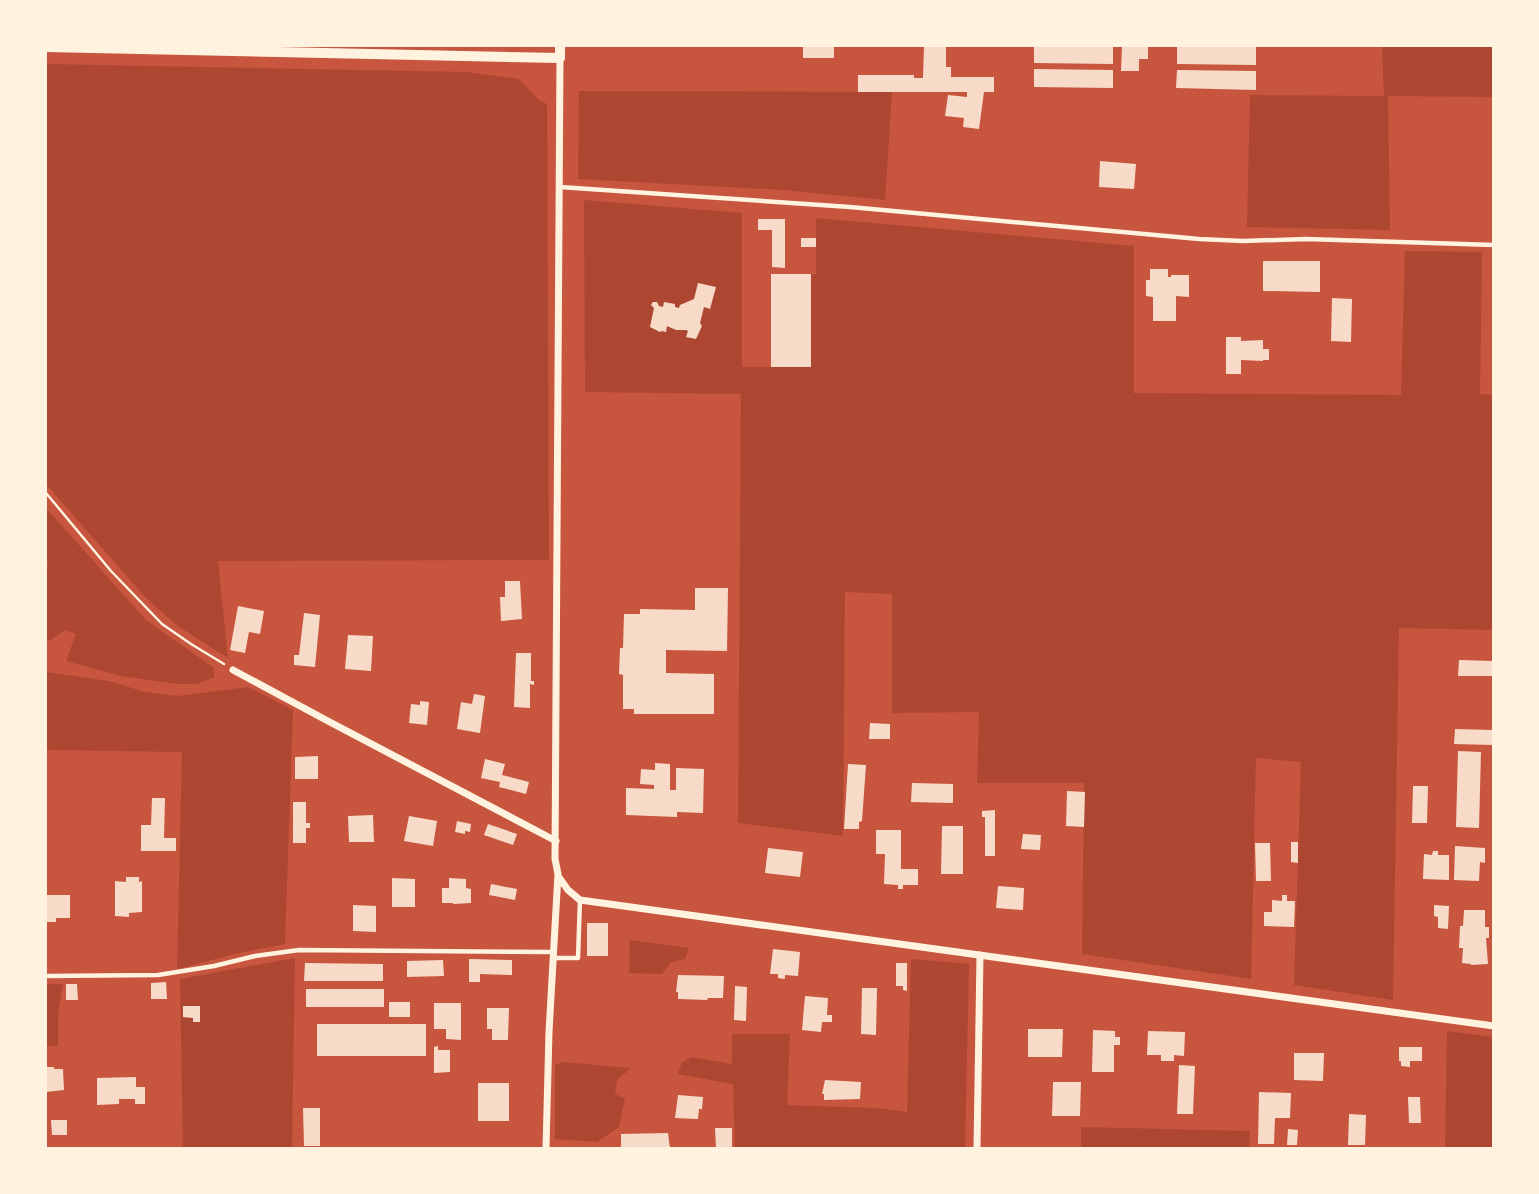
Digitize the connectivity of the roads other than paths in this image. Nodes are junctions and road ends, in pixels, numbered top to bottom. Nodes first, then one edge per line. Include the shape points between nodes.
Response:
1 (560, 46) edge
2 (46, 47) edge
3 (560, 58) junction
4 (560, 187) junction
5 (1493, 244) edge
6 (233, 670) road end
7 (556, 841) junction
8 (558, 874) junction
9 (580, 900) junction
10 (554, 955) junction
11 (980, 955) junction
12 (46, 976) edge
13 (1493, 1026) edge
14 (546, 1149) edge
15 (977, 1149) edge

1 - 3 street
2 - 3 street
3 - 4 street
4 - 5 lane via 850,207 1199,239
4 - 7 street
6 - 7 street
7 - 8 street
8 - 9 street
8 - 10 street
9 - 10 lane via 578,958
9 - 11 street
10 - 12 lane via 299,950 158,975
10 - 14 street
11 - 13 street
11 - 15 street

